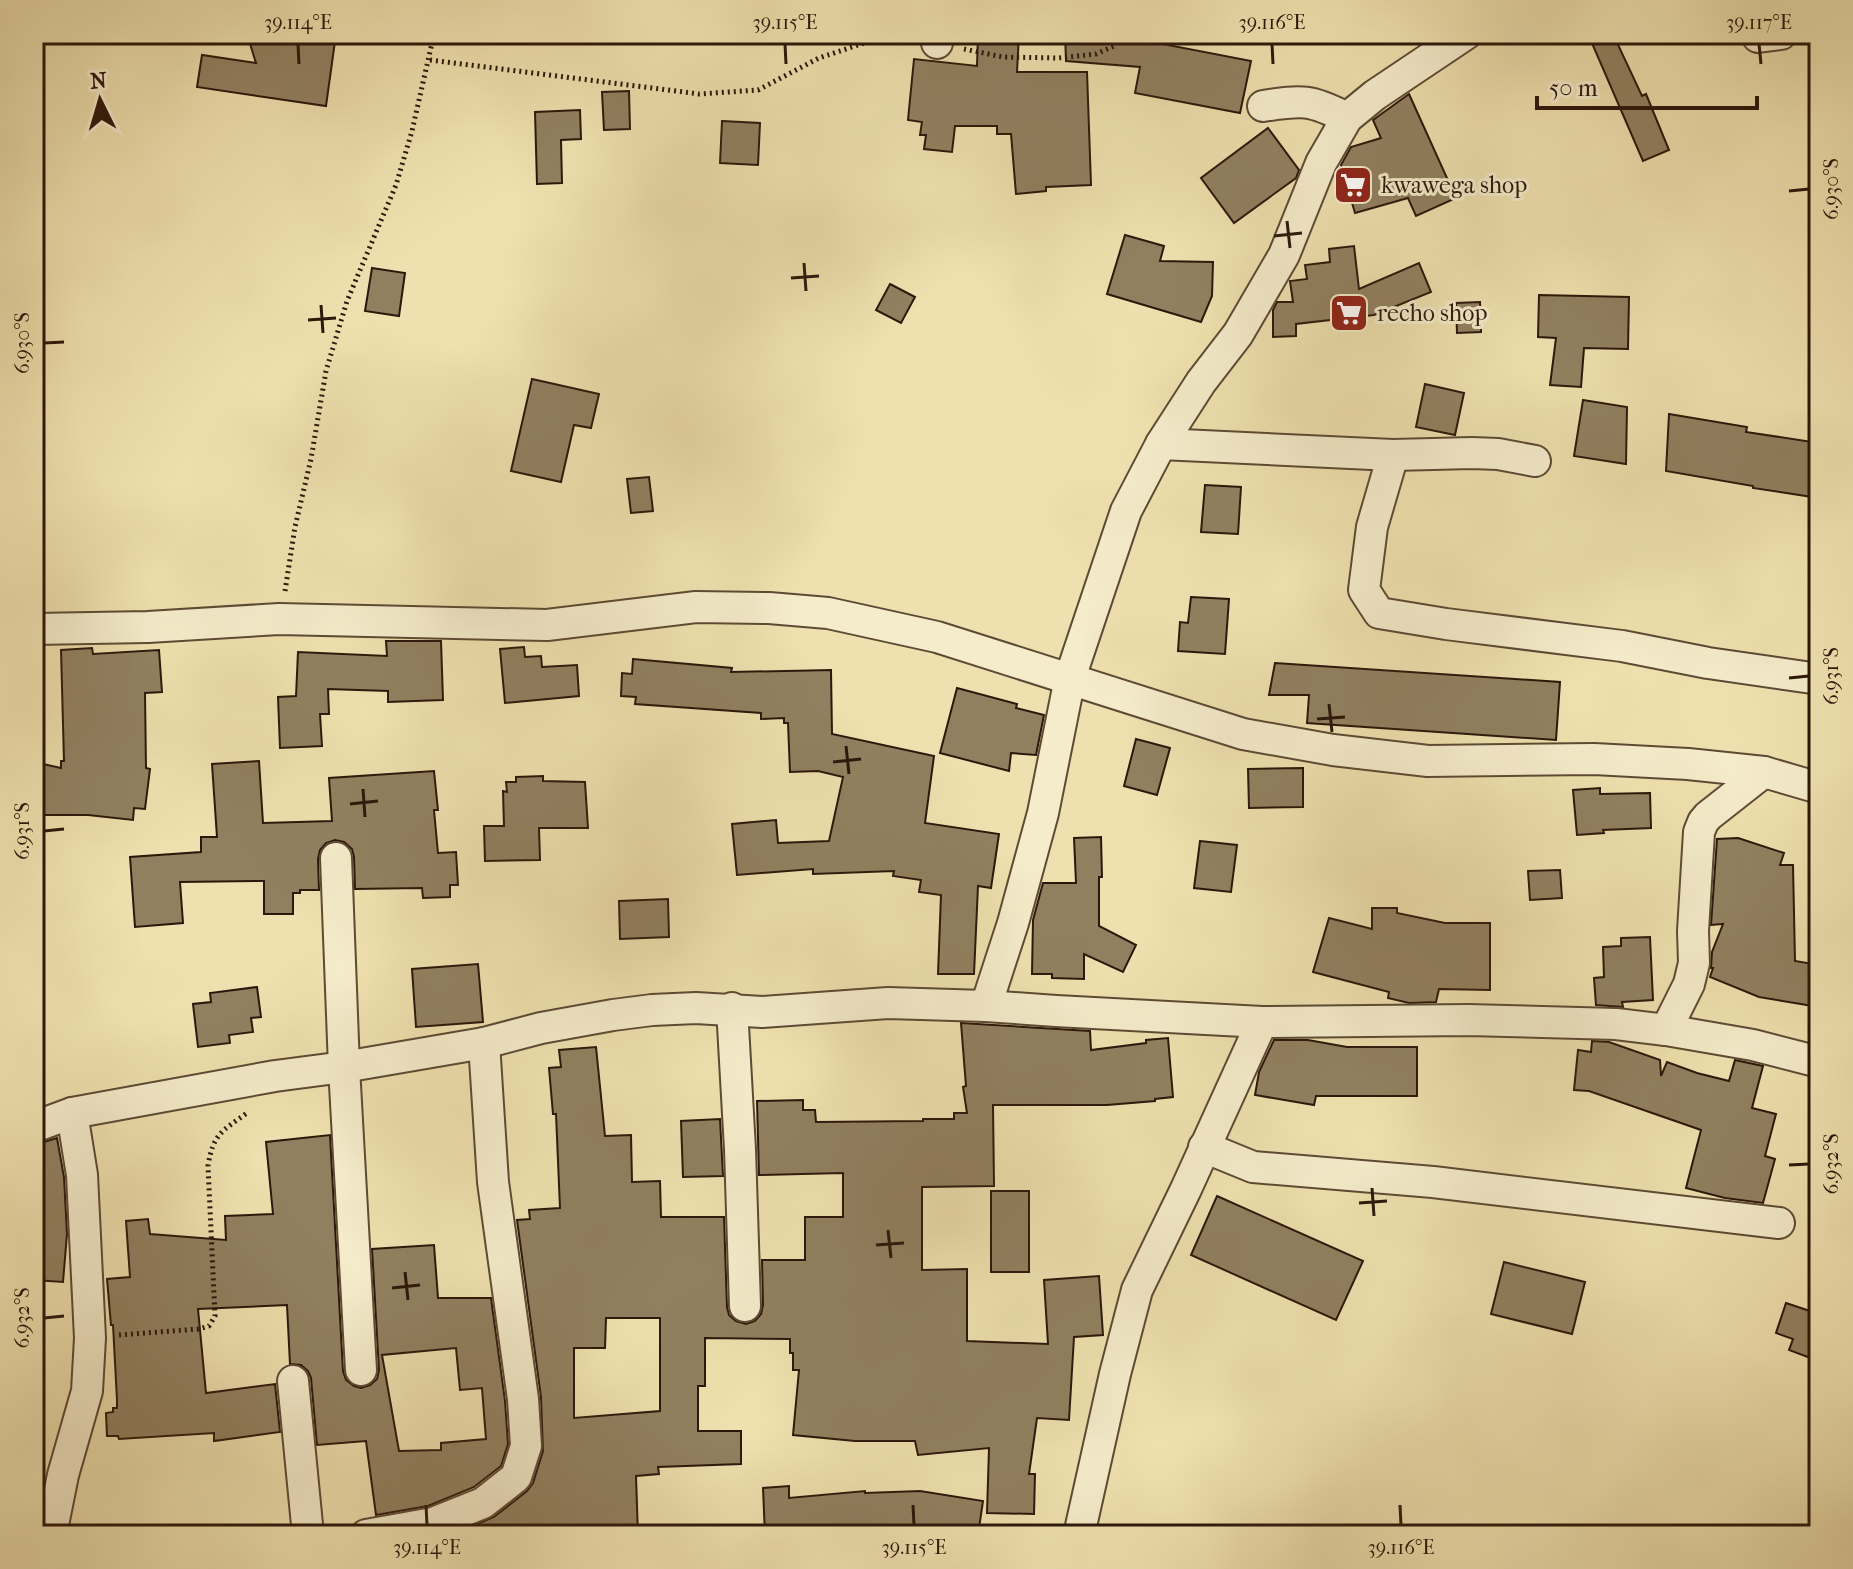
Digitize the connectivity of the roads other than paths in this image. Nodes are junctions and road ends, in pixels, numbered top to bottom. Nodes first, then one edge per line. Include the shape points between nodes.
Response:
1 (1466, 34) edge
2 (1263, 106) dead end
3 (1347, 118) junction
4 (1161, 444) junction
5 (1393, 455) junction
6 (1535, 461) dead end
7 (34, 629) edge
8 (1070, 678) junction
9 (1819, 679) edge
10 (1764, 772) junction
11 (1819, 788) edge
12 (336, 858) dead end
13 (986, 1006) junction
14 (732, 1008) junction
15 (1262, 1022) junction
16 (1666, 1030) junction
17 (484, 1043) junction
18 (1819, 1062) edge
19 (344, 1067) junction
20 (72, 1113) junction
21 (34, 1127) edge
22 (1204, 1147) junction
23 (1779, 1223) dead end
24 (745, 1306) dead end
25 (361, 1370) dead end
26 (293, 1381) dead end
27 (51, 1535) edge
28 (308, 1535) edge
29 (366, 1535) edge
30 (1079, 1535) edge

1 - 3 street
2 - 3 street via 1300,100
3 - 4 street via 1321,163 1284,255 1238,334
4 - 5 street
4 - 8 street via 1126,511
5 - 6 street via 1498,454
5 - 9 street via 1372,527 1364,590 1379,613
7 - 8 street via 279,619 547,625 696,607 799,611 937,637
8 - 10 street via 1243,734 1333,750 1428,761 1594,759
8 - 13 street via 1043,813
10 - 11 street
10 - 16 street via 1708,816 1699,832 1694,963
12 - 19 street
13 - 14 street via 888,1003 762,1012
13 - 15 street
14 - 17 street via 613,1015
14 - 24 street
15 - 16 street via 1560,1022
15 - 22 street
16 - 18 street
17 - 19 street
17 - 29 street via 493,1182 526,1446 516,1477 483,1503 433,1523
19 - 20 street
19 - 25 street
20 - 21 street
20 - 27 street via 82,1175 90,1338 87,1391
22 - 23 street via 1253,1167 1433,1182
22 - 30 street via 1137,1290
26 - 28 street

